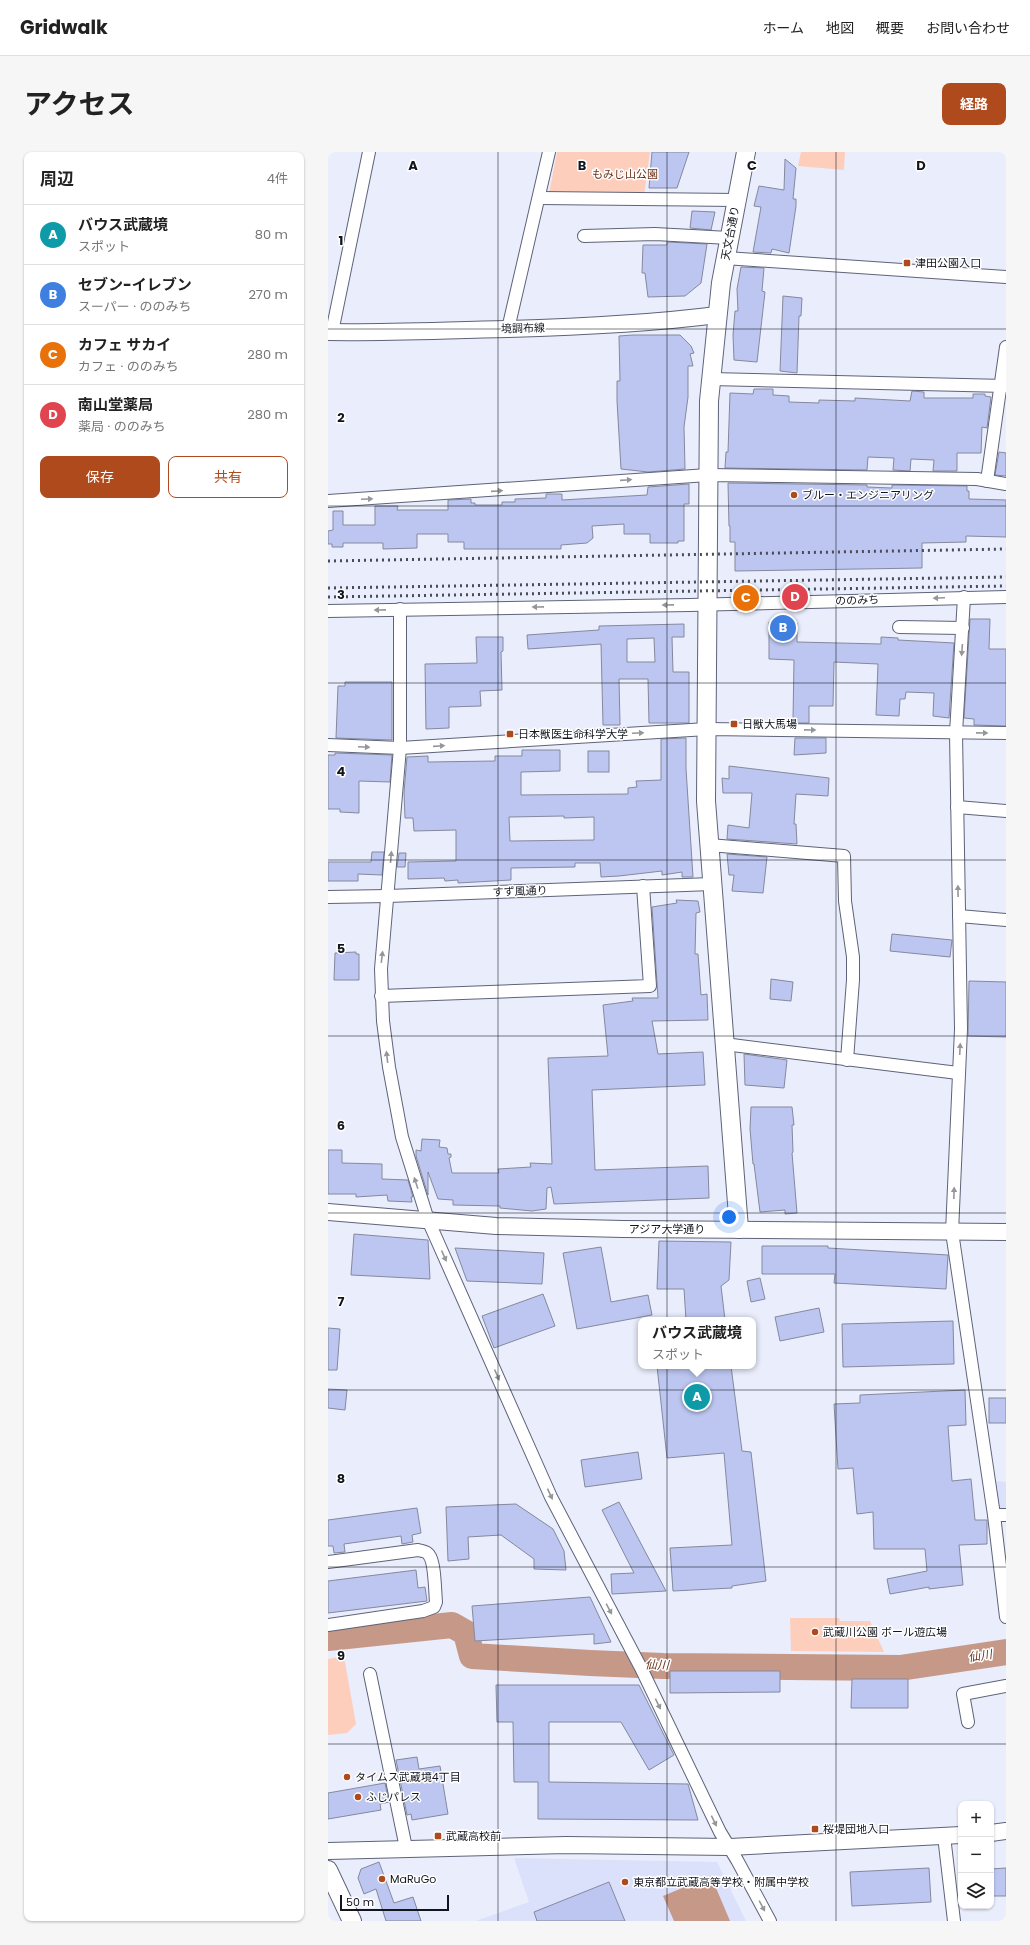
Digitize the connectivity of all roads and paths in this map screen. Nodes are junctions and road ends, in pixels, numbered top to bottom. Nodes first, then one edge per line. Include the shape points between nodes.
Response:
1 (369, 152) edge
2 (549, 152) edge
3 (746, 152) edge
4 (540, 198) junction
5 (736, 200) junction
6 (584, 236) dead end
7 (729, 238) junction
8 (725, 258) junction
9 (1006, 277) edge
10 (717, 315) junction
11 (508, 329) junction
12 (330, 332) edge
13 (1006, 347) edge
14 (711, 379) junction
15 (1003, 385) edge
16 (708, 475) junction
17 (987, 481) junction
18 (1006, 484) edge
19 (328, 501) edge
20 (964, 597) junction
21 (1006, 597) edge
22 (707, 604) junction
23 (400, 609) junction
24 (328, 611) edge
25 (899, 627) dead end
26 (963, 628) junction
27 (706, 729) junction
28 (956, 733) junction
29 (1006, 733) edge
30 (328, 745) edge
31 (400, 748) junction
32 (957, 807) junction
33 (1006, 811) edge
34 (709, 845) junction
35 (712, 884) junction
36 (643, 886) junction
37 (328, 896) edge
38 (388, 896) junction
39 (959, 916) junction
40 (1006, 920) edge
41 (381, 996) junction
42 (724, 1044) junction
43 (847, 1060) junction
44 (958, 1073) junction
45 (328, 1212) edge
46 (428, 1220) junction
47 (739, 1229) junction
48 (952, 1232) junction
49 (1006, 1232) edge
50 (1000, 1515) edge
51 (328, 1562) edge
52 (1006, 1617) edge
53 (328, 1625) edge
54 (370, 1674) dead end
55 (1006, 1686) edge
56 (968, 1722) dead end
57 (994, 1832) edge
58 (1006, 1832) edge
59 (958, 1835) edge
60 (944, 1836) junction
61 (730, 1847) junction
62 (406, 1848) junction
63 (328, 1851) edge
64 (328, 1870) edge
65 (352, 1921) edge
66 (770, 1921) edge
67 (954, 1921) edge

1 - 12 street
2 - 4 street
3 - 5 main road, 天文台通り
4 - 5 street
4 - 11 street
5 - 7 main road, 天文台通り
6 - 7 street via 655,234
7 - 8 main road, 天文台通り
8 - 9 street
8 - 10 main road, 天文台通り
10 - 11 street, 境調布線 via 609,326
10 - 14 main road, 天文台通り
11 - 12 street, 境調布線
13 - 15 street
14 - 15 street
14 - 16 main road, 天文台通り
15 - 17 street
16 - 17 street
19 -> 16 street
16 - 22 main road, 天文台通り
17 - 18 street
20 - 21 street, ののみち
20 -> 22 street, ののみち
20 - 26 street
22 -> 23 street, ののみち
22 - 27 main road, 天文台通り
23 -> 24 street, ののみち
23 - 31 street
25 - 26 street
26 -> 28 street
27 -> 28 street
31 -> 27 street
27 - 34 main road, 天文台通り
28 -> 29 street
28 - 32 street
30 -> 31 street
38 -> 31 street
32 - 33 street
39 -> 32 street
34 - 35 main road, 天文台通り
34 - 43 street via 844,856 846,901 853,957
35 - 36 street, すず風通り
35 - 42 main road, 天文台通り
36 - 38 street, すず風通り
36 - 41 street via 650,986
37 - 38 street, すず風通り
41 -> 38 street
39 - 40 street
44 -> 39 street via 961,1029
46 -> 41 street via 402,1137 388,1067
42 - 43 street
42 - 47 main road, 天文台通り
43 - 44 street
48 -> 44 street
45 - 46 street, アジア大学通り
46 - 47 street, アジア大学通り via 496,1226
46 -> 61 street via 551,1497 641,1668 720,1832
47 - 48 street, アジア大学通り
48 - 49 street, アジア大学通り
48 - 50 street
50 - 52 street
51 - 53 street via 424,1551 430,1555 432,1563 436,1602 434,1607 423,1611
54 - 62 street
55 - 56 street via 963,1694
57 - 58 street
59 - 60 street
60 - 61 street
60 - 67 street
61 - 62 street via 566,1845
61 -> 66 street
62 - 63 street
64 - 65 main road

